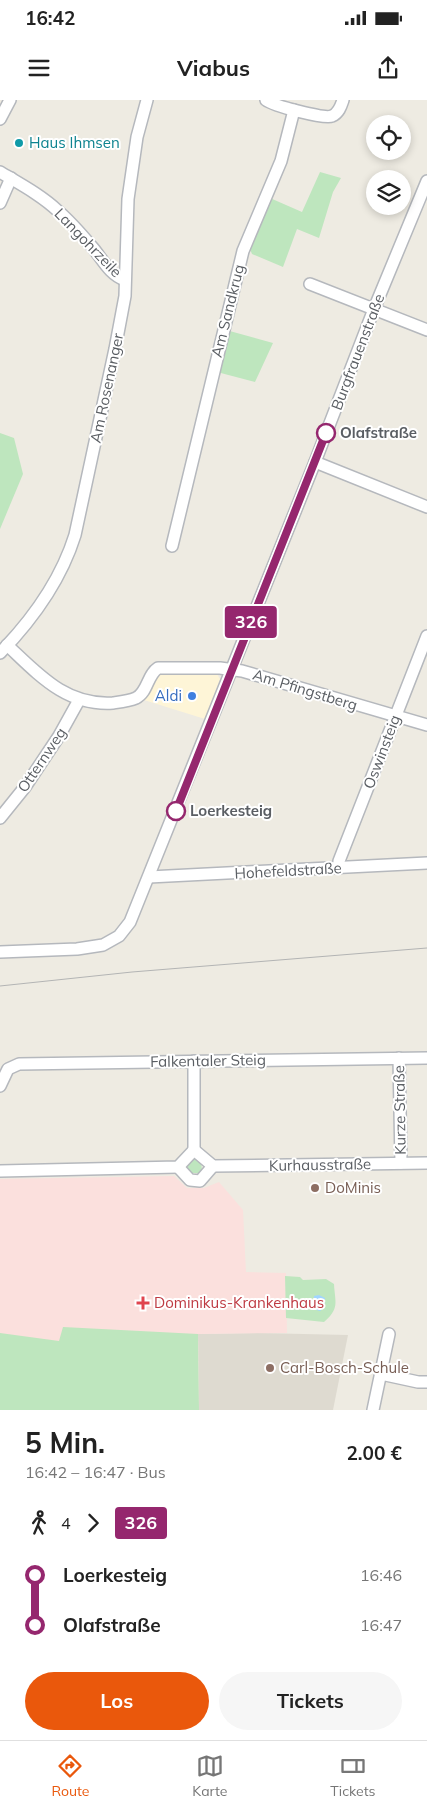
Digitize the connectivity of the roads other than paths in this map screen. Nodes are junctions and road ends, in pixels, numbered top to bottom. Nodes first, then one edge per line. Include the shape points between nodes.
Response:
1 (10, 100) edge
2 (147, 100) edge
3 (266, 100) edge
4 (343, 100) edge
5 (294, 110) junction
6 (0, 120) edge
7 (0, 172) edge
8 (11, 178) junction
9 (427, 181) edge
10 (0, 203) edge
11 (125, 280) junction
12 (310, 284) dead end
13 (374, 309) junction
14 (427, 330) edge
15 (315, 462) junction
16 (427, 507) edge
17 (172, 546) dead end
18 (427, 636) edge
19 (4, 649) edge
20 (232, 669) junction
21 (79, 700) junction
22 (395, 716) junction
23 (427, 725) edge
24 (0, 818) edge
25 (427, 863) edge
26 (339, 868) junction
27 (150, 877) junction
28 (0, 952) edge
29 (399, 1058) junction
30 (427, 1058) edge
31 (194, 1061) junction
32 (0, 1086) edge
33 (194, 1150) junction
34 (427, 1162) edge
35 (400, 1163) junction
36 (213, 1166) junction
37 (178, 1167) junction
38 (0, 1171) edge
39 (389, 1334) dead end
40 (381, 1374) junction
41 (427, 1382) edge
42 (373, 1410) edge

1 - 6 street
2 - 11 street, Am Rosenanger via 137,137 128,199
3 - 5 street
4 - 5 street via 337,113 329,117
5 - 17 street, Am Sandkrug via 281,161 243,251
7 - 8 street, Langohrzeile
8 - 10 street
8 - 11 street, Langohrzeile via 58,210 110,271
9 - 13 street, Burgfrauenstraße
11 - 19 street, Am Rosenanger via 115,349 68,556 42,602
12 - 13 street
13 - 14 street
13 - 15 street, Burgfrauenstraße
15 - 16 street
15 - 20 street, Burgfrauenstraße
18 - 22 street, Oswinsteig
19 - 21 street, Am Pfingstberg via 52,686
20 - 21 street, Am Pfingstberg via 158,668 152,671 136,698 102,704
20 - 22 street, Am Pfingstberg
20 - 27 street, Burgfrauenstraße
21 - 24 street, Otternweg via 54,744
22 - 23 street, Am Pfingstberg
22 - 26 street, Oswinsteig
25 - 26 street, Hohefeldstraße
26 - 27 street, Hohefeldstraße
27 - 28 street, Burgfrauenstraße via 130,922 109,943 77,949
29 - 30 street, Falkentaler Steig
29 - 31 street, Falkentaler Steig
29 - 35 street, Kurze Straße
31 - 32 street, Falkentaler Steig via 19,1064 8,1069
31 - 33 street
33 - 36 street
33 - 37 street
34 - 35 street, Kurhausstraße
35 - 36 street, Kurhausstraße
36 - 37 street via 196,1181 190,1180
37 - 38 street
39 - 40 street
40 - 41 street
40 - 42 street

